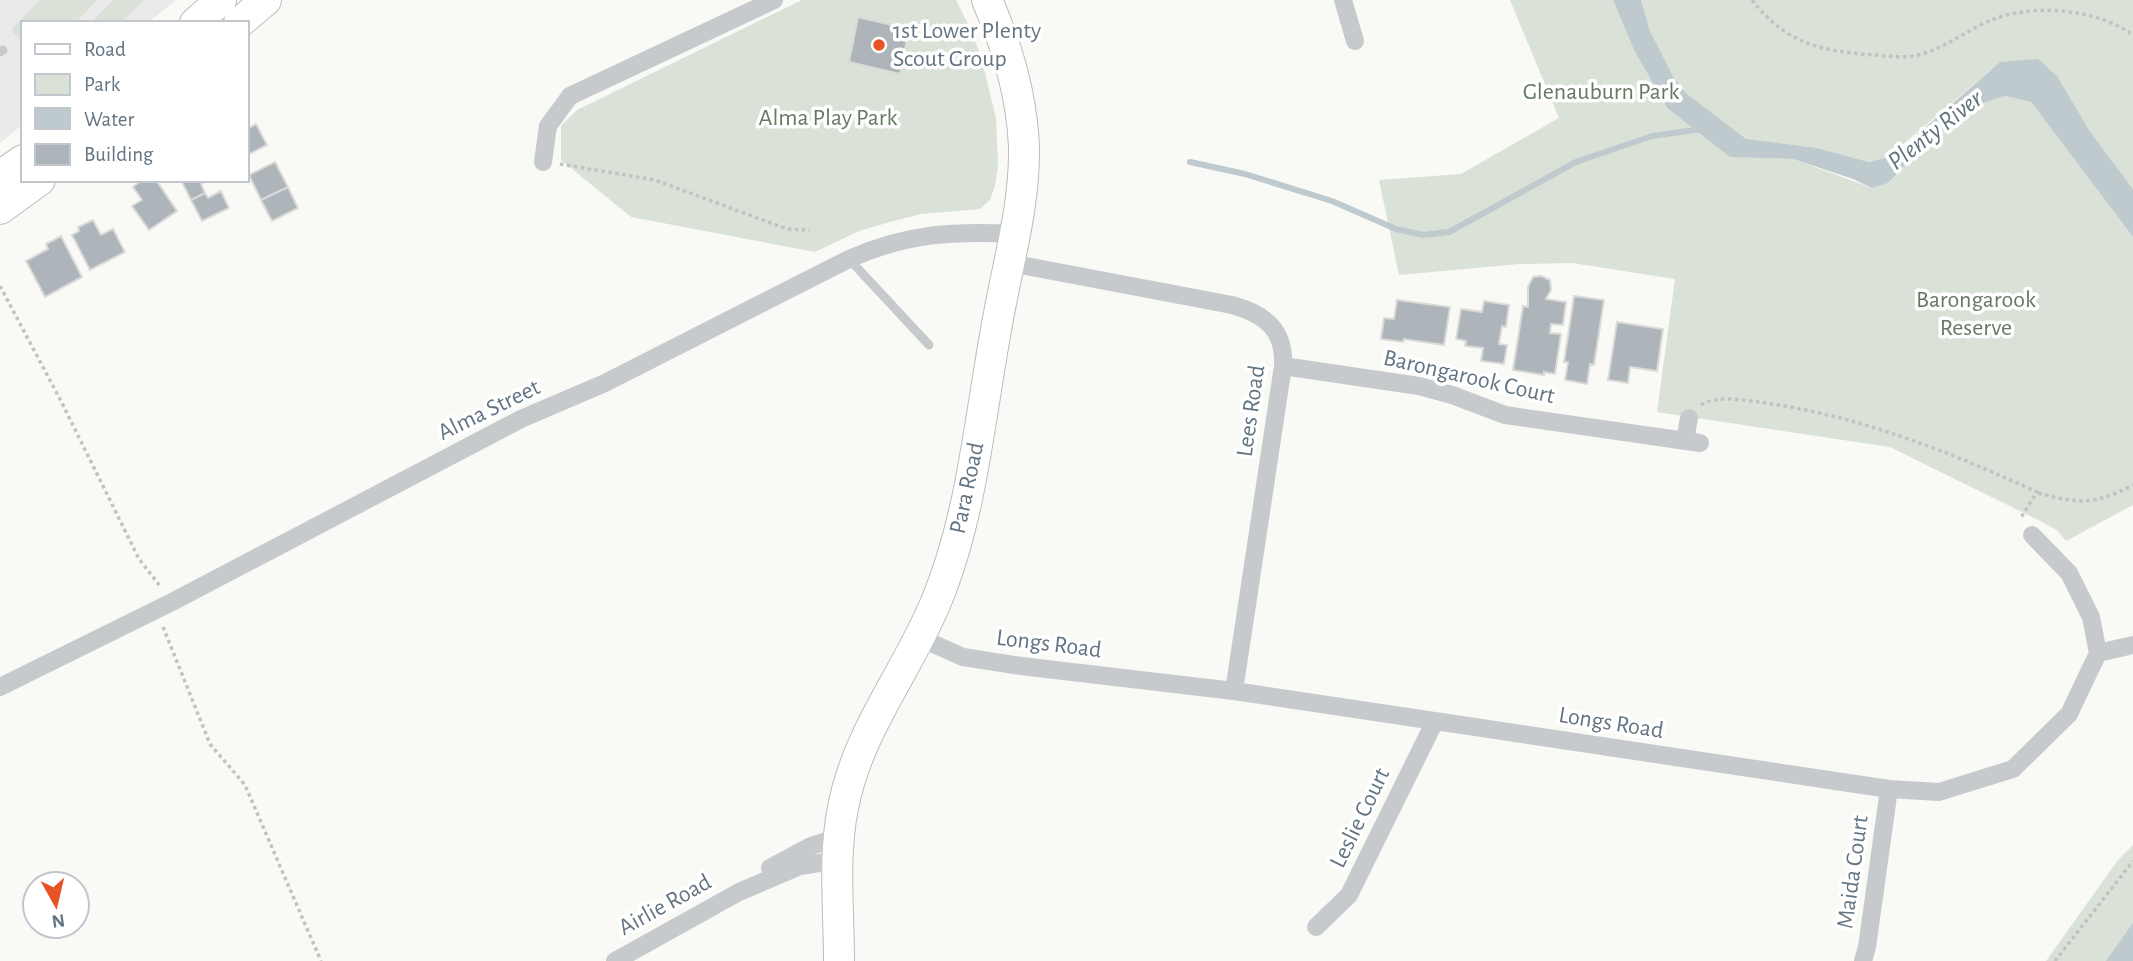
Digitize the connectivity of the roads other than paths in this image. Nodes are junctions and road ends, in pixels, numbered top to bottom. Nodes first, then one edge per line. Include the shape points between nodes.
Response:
1 (221, 0) edge
2 (266, 0) edge
3 (774, 0) edge
4 (987, 0) edge
5 (1343, 0) edge
6 (197, 21) edge
7 (241, 21) edge
8 (1355, 41) dead end
9 (21, 161) edge
10 (543, 162) road end
11 (0, 176) edge
12 (37, 182) edge
13 (0, 209) edge
14 (1016, 234) junction
15 (849, 258) junction
16 (1010, 263) junction
17 (929, 345) dead end
18 (1283, 366) junction
19 (1693, 413) road end
20 (2024, 531) road end
21 (920, 638) junction
22 (2133, 645) edge
23 (2098, 653) junction
24 (0, 687) edge
25 (1234, 691) junction
26 (1435, 721) junction
27 (1889, 789) junction
28 (839, 849) junction
29 (1316, 928) dead end
30 (615, 961) edge
31 (839, 961) edge
32 (1863, 961) edge

1 - 6 main road
2 - 7 main road
3 - 10 street via 570,96 548,126
4 - 14 main road, Para Road via 1007,50 1019,99 1023,175
5 - 8 street
9 - 11 main road
12 - 13 main road
14 - 15 street, Alma Street via 958,232 905,238
14 - 16 main road, Para Road
15 - 17 lane
15 - 24 street, Alma Street via 605,383 522,419
16 - 18 street, Lees Road via 1247,309 1277,334 1284,351
16 - 21 main road, Para Road via 962,520
18 - 19 street, Barongarook Court via 1419,386 1505,415 1692,442
18 - 25 street, Lees Road
20 - 23 street via 2069,573 2091,617
21 - 25 street, Longs Road via 951,653 984,660
21 - 28 main road, Para Road via 860,749 842,809
22 - 23 street
23 - 27 street, Longs Road via 2069,714 2013,769 1939,792
25 - 26 street, Longs Road
26 - 27 street, Longs Road
26 - 29 street, Leslie Court via 1349,895
27 - 32 street, Maida Court
28 - 30 street, Airlie Road via 739,892
28 - 31 main road, Para Road

